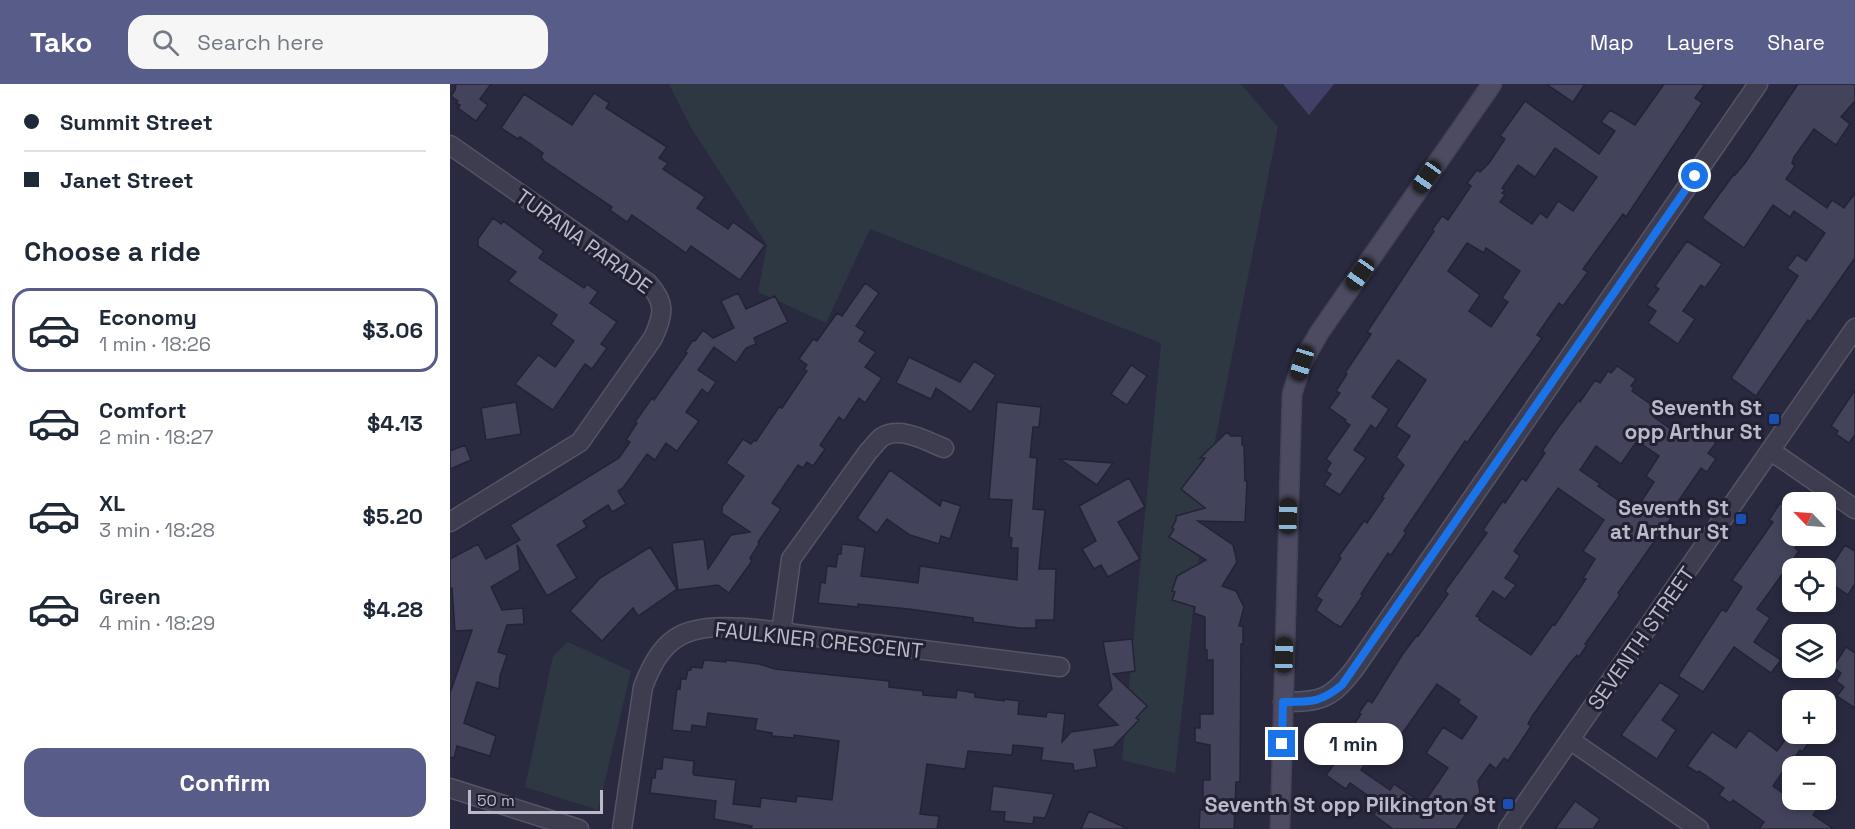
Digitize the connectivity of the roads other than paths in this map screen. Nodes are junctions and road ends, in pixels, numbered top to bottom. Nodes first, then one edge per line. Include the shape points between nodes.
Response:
1 (1492, 84) edge
2 (1758, 84) edge
3 (450, 145) edge
4 (1855, 328) edge
5 (944, 448) dead end
6 (1770, 451) junction
7 (1855, 509) edge
8 (450, 522) edge
9 (781, 633) junction
10 (1060, 667) dead end
11 (1283, 702) junction
12 (1570, 740) junction
13 (450, 788) edge
14 (579, 829) edge
15 (622, 829) edge
16 (1280, 829) edge
17 (1508, 829) edge
18 (1699, 829) edge

1 - 11 street via 1302,363 1292,394
2 - 11 street via 1342,685 1326,698
3 - 8 street, TURANA PARADE via 648,283 658,294 662,308 652,338 580,442
4 - 6 street, SEVENTH STREET
5 - 9 street via 897,432 882,437 868,452 791,559
6 - 7 street
6 - 12 street, SEVENTH STREET
9 - 10 street, FAULKNER CRESCENT
9 - 15 street, FAULKNER CRESCENT via 727,628 692,631 675,638 661,652 643,687
11 - 16 street
12 - 17 street, SEVENTH STREET
12 - 18 street
13 - 14 street

